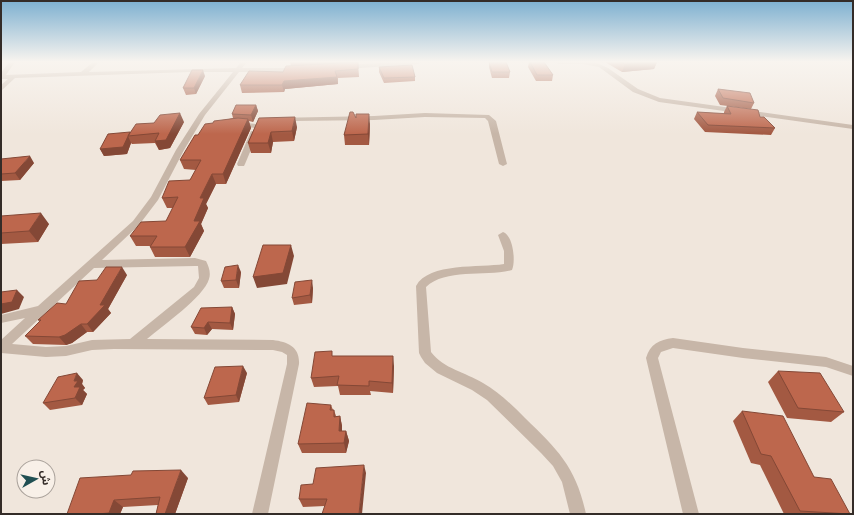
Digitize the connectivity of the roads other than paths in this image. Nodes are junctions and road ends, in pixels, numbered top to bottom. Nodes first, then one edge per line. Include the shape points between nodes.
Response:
1 (224, 86) edge
2 (628, 86) edge
3 (233, 124) edge
4 (257, 126) junction
5 (853, 127) edge
6 (241, 164) dead end
7 (503, 164) dead end
8 (503, 235) dead end
9 (93, 264) junction
10 (41, 309) junction
11 (1, 319) edge
12 (133, 344) junction
13 (1, 347) edge
14 (853, 371) edge
15 (260, 514) edge
16 (578, 514) edge
17 (691, 514) edge

1 - 9 street via 202,114 198,128 146,210
2 - 5 street via 659,100
3 - 4 street
4 - 6 street
4 - 7 street via 273,120 292,119 487,116 492,121
8 - 16 street via 509,252 508,267 442,274 425,280 422,286 425,353 430,362 438,368 477,386 496,399 545,447 561,465 575,496
9 - 10 street
9 - 12 street via 195,262 202,264 205,269 204,280 198,290
10 - 11 street
10 - 13 street
12 - 13 street via 92,345 66,351 46,352
12 - 15 street via 273,345 291,350 294,356 293,364
14 - 17 street via 826,362 673,343 662,344 657,348 652,358

